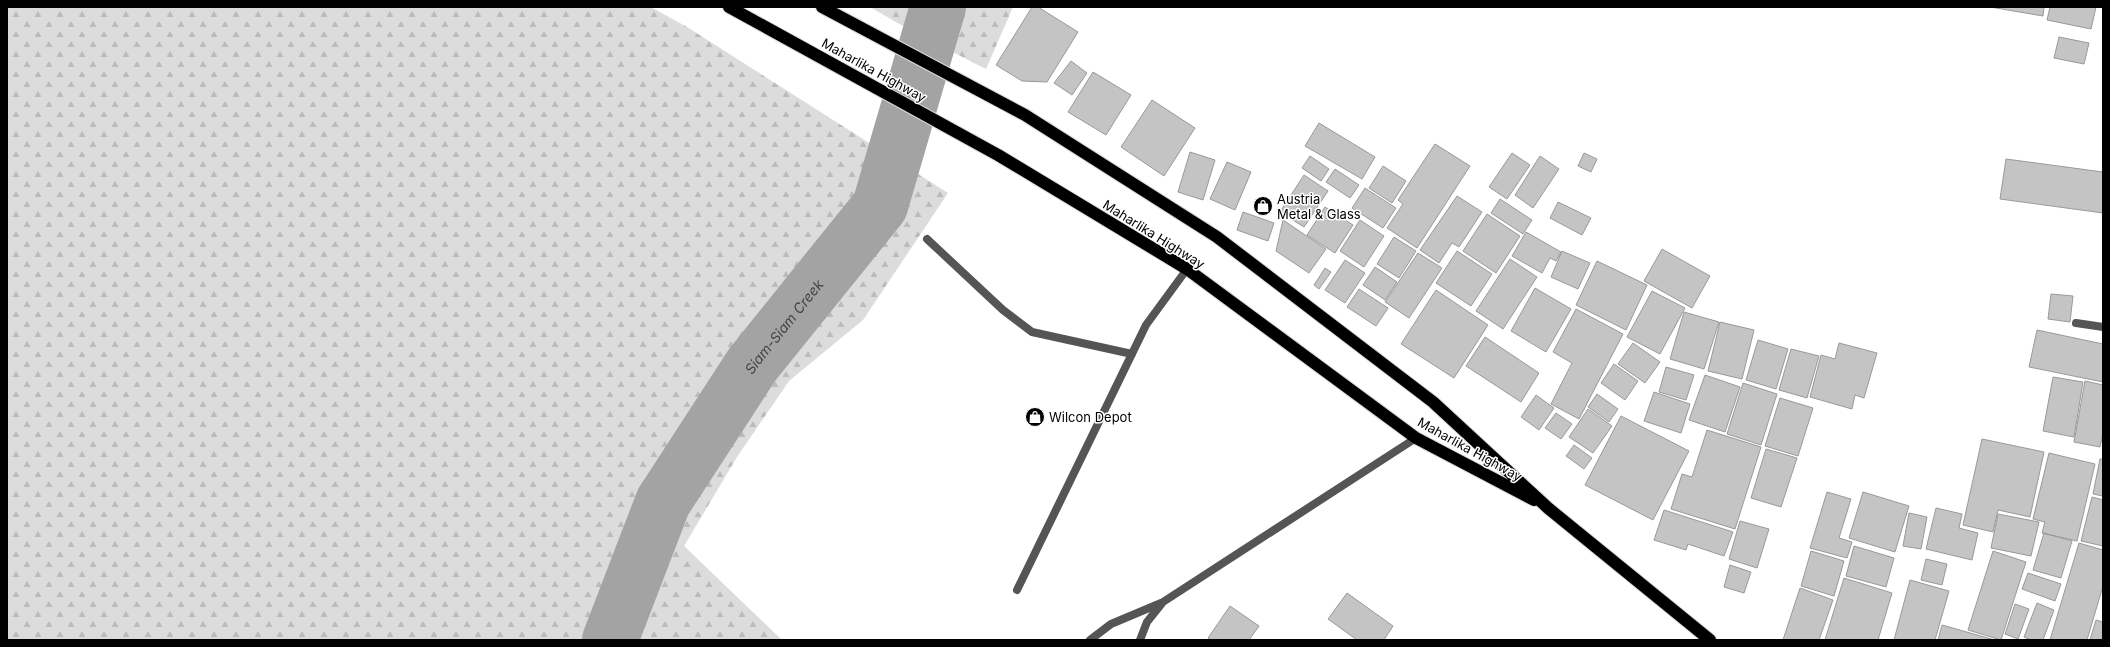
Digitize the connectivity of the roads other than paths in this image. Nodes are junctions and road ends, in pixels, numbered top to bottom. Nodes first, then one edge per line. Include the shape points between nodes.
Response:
1 (729, 7) edge
2 (822, 7) edge
3 (927, 239) dead end
4 (1187, 269) junction
5 (2076, 323) dead end
6 (2103, 327) edge
7 (1132, 354) junction
8 (1416, 438) junction
9 (1548, 508) junction
10 (1017, 590) dead end
11 (1163, 602) junction
12 (1090, 640) edge
13 (1140, 640) edge
14 (1710, 640) edge

1 - 4 highway, Maharlika Highway via 998,155
2 - 9 highway, Maharlika Highway via 1025,115 1217,237 1433,402
3 - 7 lane via 1003,310 1032,332
4 - 7 lane via 1146,325
4 - 8 highway, Maharlika Highway
5 - 6 lane
7 - 10 lane
8 - 9 highway, Maharlika Highway
8 - 11 lane
9 - 14 highway, Maharlika Highway
11 - 12 lane via 1111,624
11 - 13 lane via 1147,622

